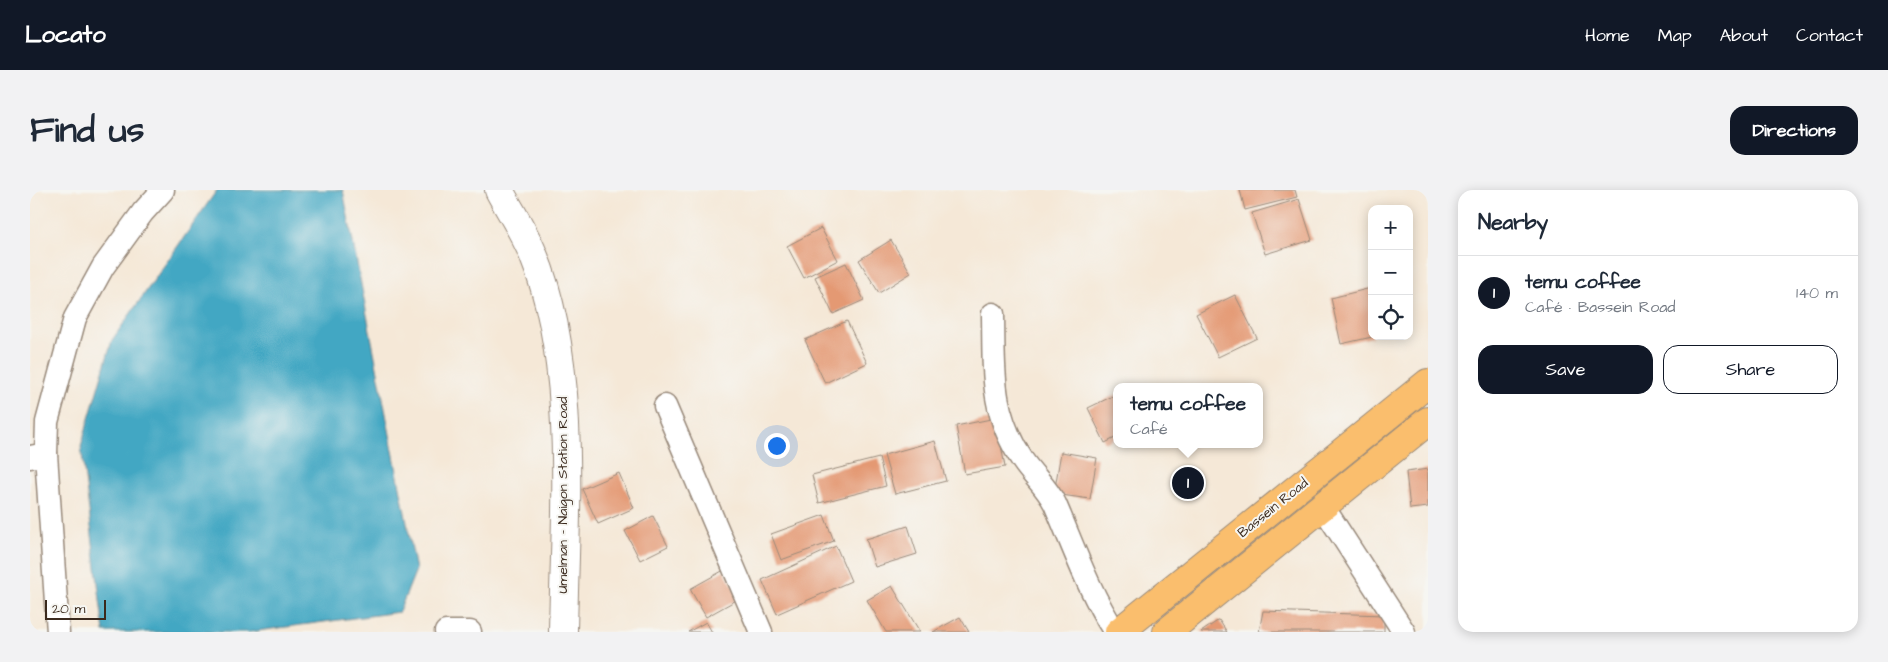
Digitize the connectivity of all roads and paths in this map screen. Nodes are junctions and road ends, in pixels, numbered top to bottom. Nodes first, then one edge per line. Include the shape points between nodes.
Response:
1 (163, 190) edge
2 (499, 190) edge
3 (992, 314) dead end
4 (1428, 383) edge
5 (665, 406) dead end
6 (1428, 421) edge
7 (38, 455) edge
8 (1322, 505) junction
9 (58, 632) edge
10 (446, 632) edge
11 (470, 632) edge
12 (563, 632) edge
13 (761, 632) edge
14 (1115, 632) edge
15 (1119, 632) edge
16 (1167, 632) edge
17 (1404, 632) edge

1 - 7 street via 103,267 75,318
2 - 12 street, Umelman - Naigon Station Road via 533,254 551,313 565,409
3 - 14 street via 996,403 1004,428 1054,502 1097,604
4 - 15 main road, Bassein Road
5 - 13 street
6 - 8 main road, Bassein Road
7 - 9 street
8 - 16 main road, Bassein Road
8 - 17 street
10 - 11 street

